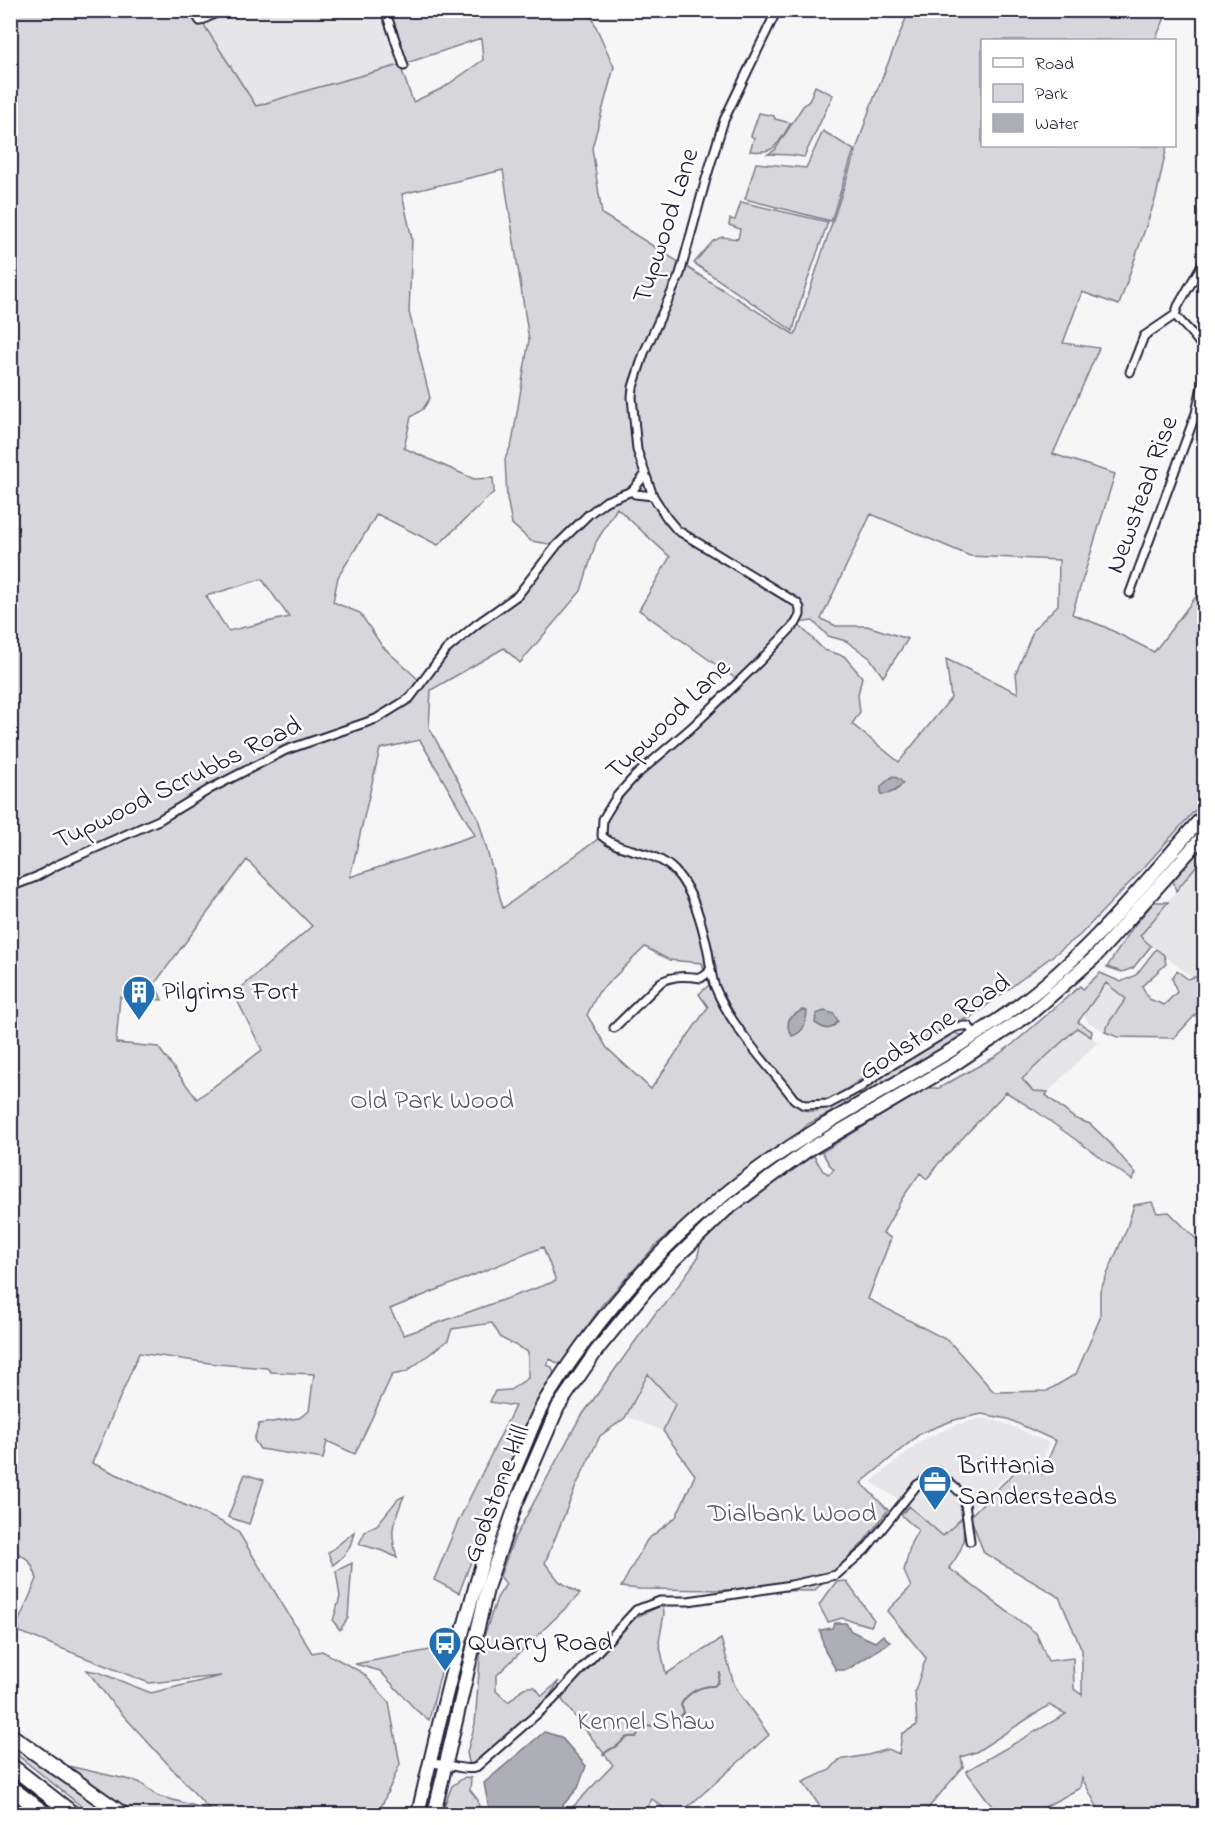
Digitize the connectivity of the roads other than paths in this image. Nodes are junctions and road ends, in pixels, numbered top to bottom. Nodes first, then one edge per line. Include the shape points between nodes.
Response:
1 (194, 10) edge
2 (222, 10) edge
3 (385, 10) edge
4 (777, 10) edge
5 (404, 66) dead end
6 (1204, 261) edge
7 (1175, 315) junction
8 (1204, 351) edge
9 (1130, 372) dead end
10 (1204, 377) edge
11 (645, 475) junction
12 (632, 491) junction
13 (653, 496) junction
14 (1130, 593) dead end
15 (1204, 815) edge
16 (1204, 835) edge
17 (11, 887) edge
18 (711, 967) junction
19 (614, 1028) dead end
20 (976, 1035) junction
21 (698, 1237) joint
22 (665, 1249) joint
23 (970, 1541) dead end
24 (10, 1735) edge
25 (429, 1764) junction
26 (445, 1764) junction
27 (10, 1765) edge
28 (10, 1787) edge
29 (45, 1815) edge
30 (74, 1815) edge
31 (122, 1815) edge
32 (418, 1815) edge
33 (434, 1815) edge

1 - 2 street via 200,21
3 - 5 street
4 - 11 street, Tupwood Lane via 724,120 680,274 636,375 633,422
6 - 7 street
7 - 8 street
7 - 9 street via 1144,336
10 - 14 street, Newstead Rise via 1196,413
11 - 12 street
11 - 13 street, Tupwood Lane
12 - 13 street
12 - 17 street, Tupwood Scrubbs Road via 606,501 589,514 556,545 518,595 446,650 410,698 376,719 286,750 159,820
13 - 18 street, Tupwood Lane via 678,530 800,608 796,623 692,727 635,776 603,819 602,836 609,843 646,853 676,873 695,906
15 - 20 highway, Godstone Road via 1075,958
16 - 21 highway, Godstone Road via 1094,958 1030,1014 953,1065 808,1150 726,1210
18 - 19 street via 701,978 670,977 661,982
18 - 20 street, Tupwood Lane via 714,985 740,1032 794,1100 804,1105 829,1104 861,1088 954,1028 968,1026
20 - 22 highway, Godstone Road via 765,1163
21 - 26 highway, Godstone Hill via 647,1289 597,1350 558,1407 516,1504 488,1585
22 - 25 highway, Godstone Hill via 587,1339 546,1398 504,1494
23 - 26 street via 964,1496 938,1472 917,1485 865,1550 836,1575 742,1593 660,1601 636,1610 553,1700 475,1768
24 - 31 highway
25 - 26 street
25 - 32 highway, Godstone Hill
26 - 33 highway, Godstone Hill
27 - 30 highway
28 - 29 highway

